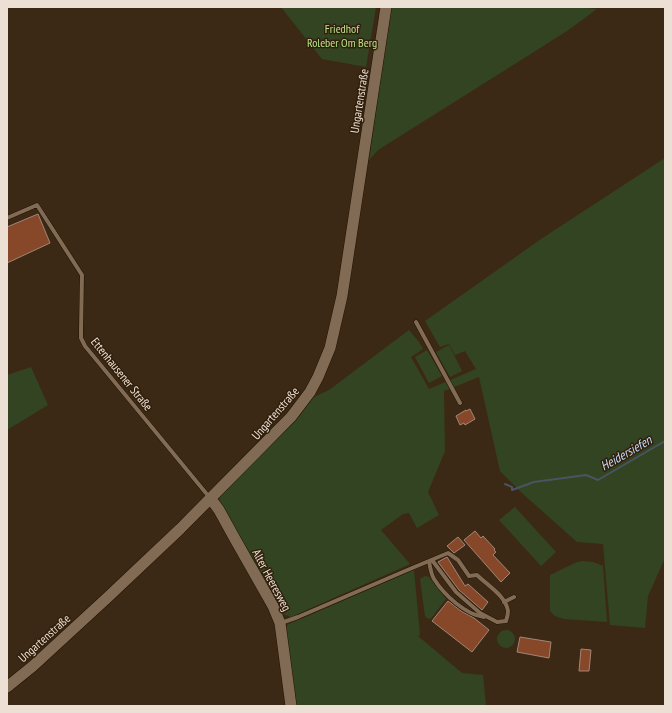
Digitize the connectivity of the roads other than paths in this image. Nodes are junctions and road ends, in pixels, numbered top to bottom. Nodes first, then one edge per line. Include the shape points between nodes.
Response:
1 (386, 7) edge
2 (7, 218) edge
3 (416, 322) dead end
4 (460, 403) dead end
5 (211, 499) junction
6 (431, 560) junction
7 (514, 597) dead end
8 (504, 602) junction
9 (485, 617) junction
10 (280, 623) junction
11 (7, 687) edge
12 (291, 706) edge

1 - 5 street, Ungartenstraße via 342,296 330,348 310,392 291,417
2 - 5 lane, Ettenhausener Straße via 37,205 82,275 81,338 85,346
3 - 4 lane
5 - 10 street, Alter Heeresweg via 273,606
5 - 11 street, Ungartenstraße via 108,597
6 - 8 lane via 448,553 458,560 469,576 477,575
6 - 9 lane via 456,592
6 - 9 lane via 434,579 448,596 473,615
6 - 10 lane
7 - 8 lane
8 - 9 lane via 508,612 506,621 497,622
10 - 12 street, Alter Heeresweg

